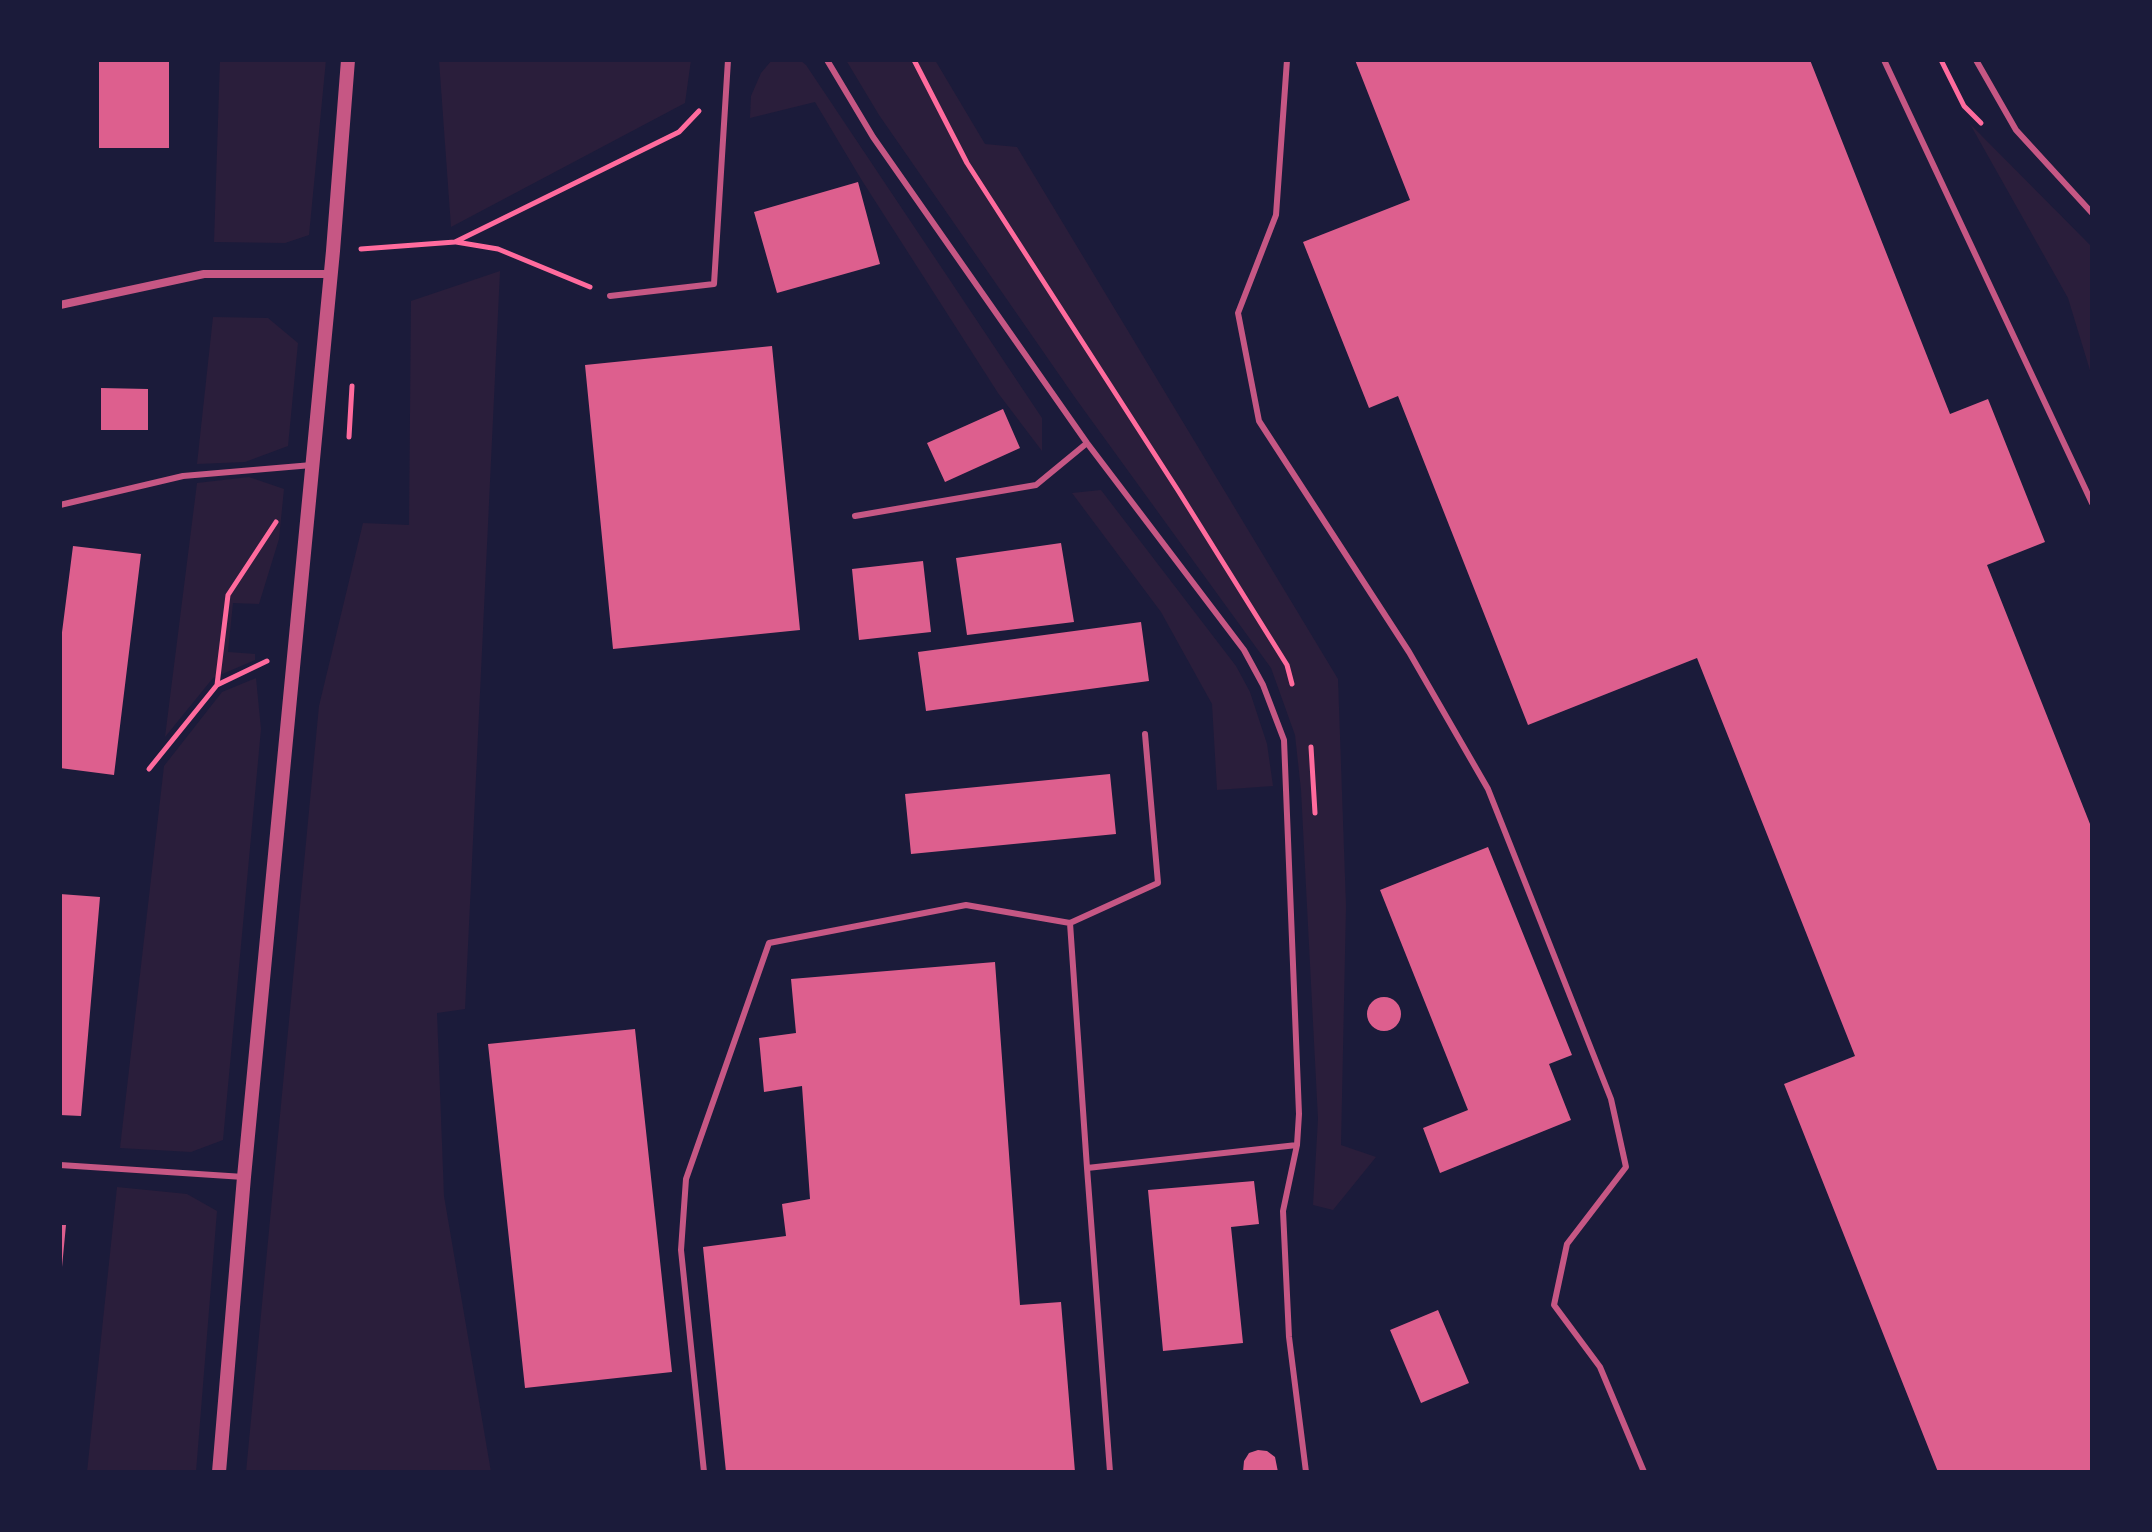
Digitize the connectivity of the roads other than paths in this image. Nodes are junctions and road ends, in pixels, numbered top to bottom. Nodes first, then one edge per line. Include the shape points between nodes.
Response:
1 (348, 60) edge
2 (728, 60) edge
3 (827, 60) edge
4 (1287, 60) edge
5 (1884, 60) edge
6 (1976, 60) edge
7 (2092, 213) edge
8 (330, 274) junction
9 (610, 296) road end
10 (60, 305) edge
11 (1087, 443) junction
12 (312, 465) junction
13 (2092, 503) edge
14 (60, 505) edge
15 (855, 516) dead end
16 (1145, 734) dead end
17 (1070, 923) junction
18 (1297, 1145) junction
19 (60, 1165) edge
20 (1087, 1168) junction
21 (244, 1177) junction
22 (219, 1472) edge
23 (704, 1472) edge
24 (1110, 1472) edge
25 (1306, 1472) edge
26 (1644, 1472) edge

1 - 8 street
2 - 9 lane via 714,284
3 - 11 lane via 873,137
4 - 26 lane via 1276,215 1238,313 1259,421 1409,652 1488,789 1611,1099 1626,1167 1567,1244 1554,1305 1600,1367
5 - 13 lane
6 - 7 lane via 2016,130
8 - 10 street via 204,274
8 - 12 street
11 - 15 lane via 1036,485
11 - 18 lane via 1244,650 1284,740
12 - 14 lane via 183,476
12 - 21 street
16 - 17 lane via 1158,883
17 - 20 lane
17 - 23 lane via 966,905 769,943 686,1179 681,1250
18 - 20 lane
18 - 25 lane via 1283,1211 1289,1337
19 - 21 lane
20 - 24 lane
21 - 22 street

